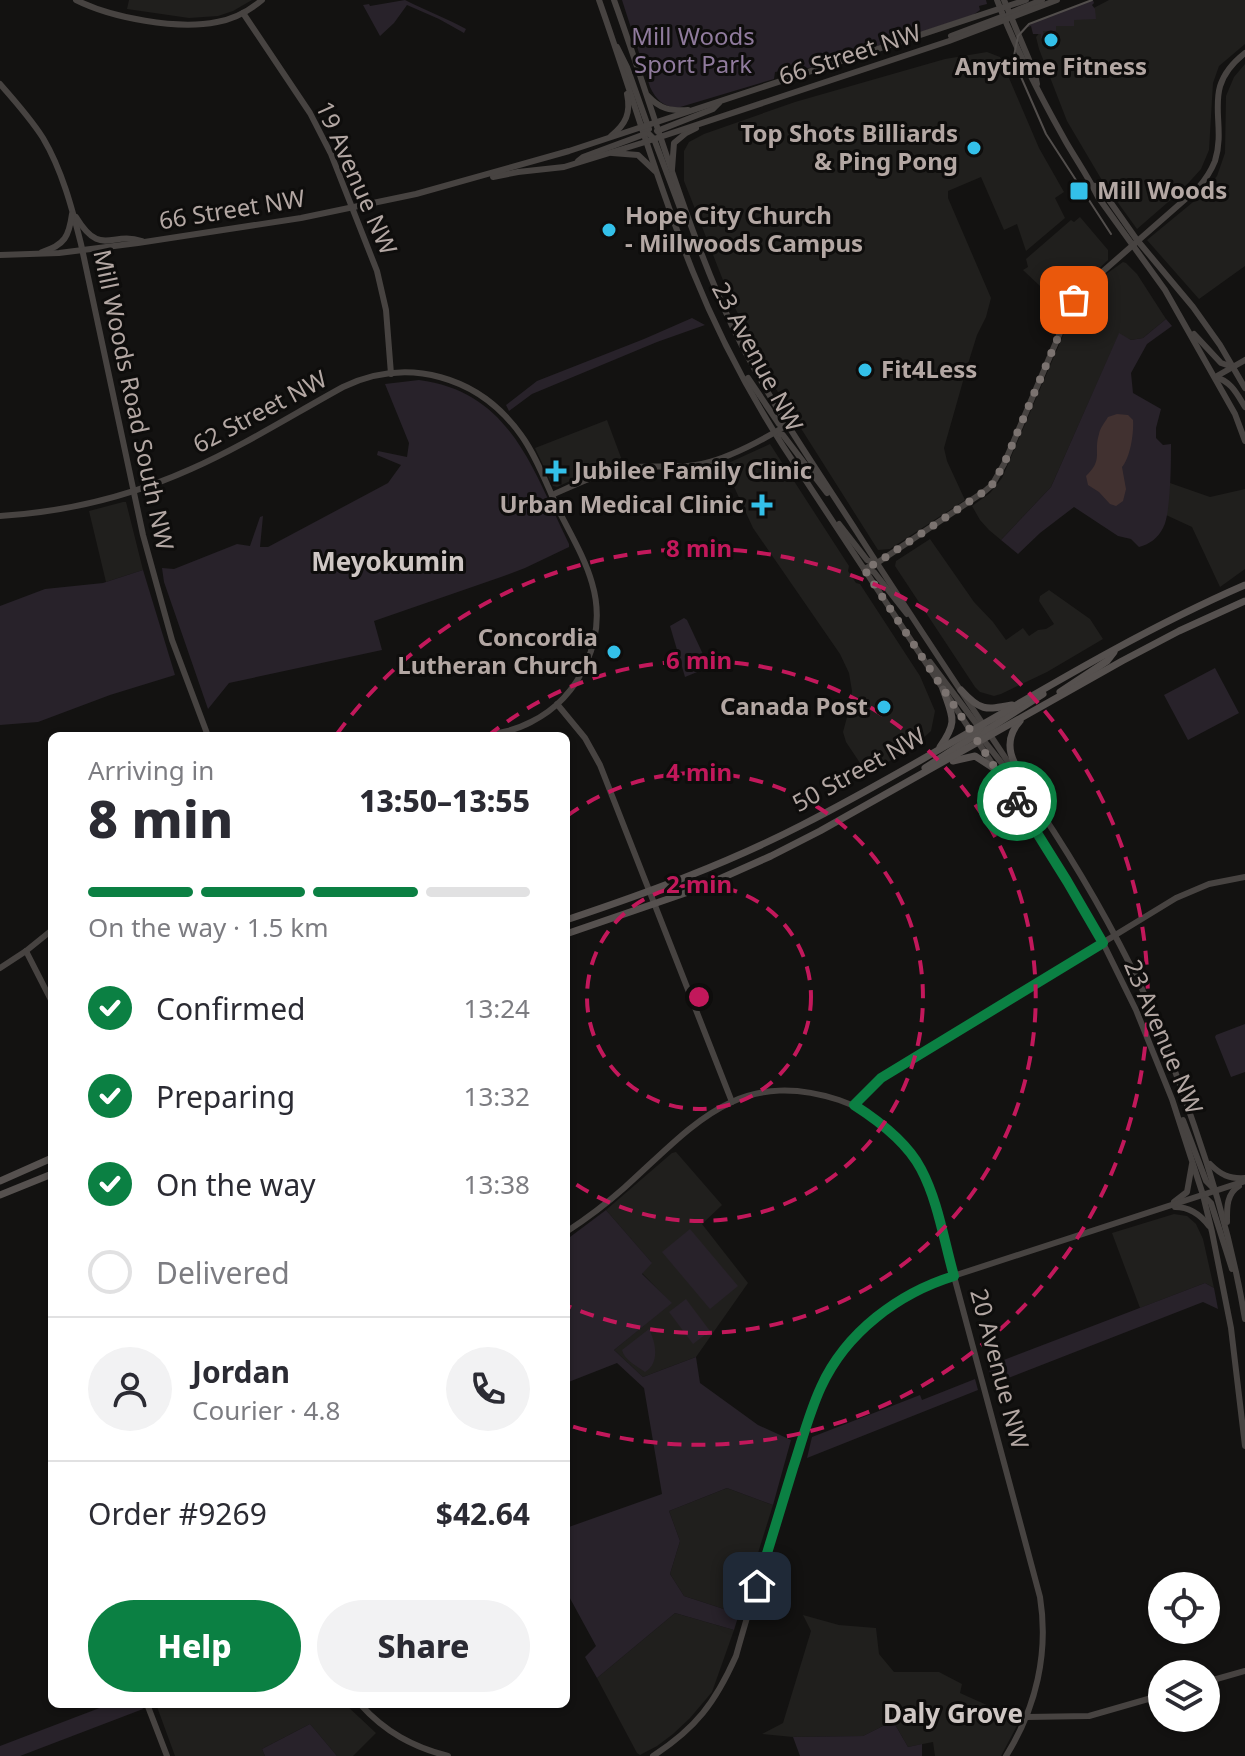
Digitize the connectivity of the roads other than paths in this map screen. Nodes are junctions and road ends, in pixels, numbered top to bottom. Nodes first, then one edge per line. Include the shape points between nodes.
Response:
1 (76, 0) edge
2 (262, 0) edge
3 (599, 0) edge
4 (614, 0) edge
5 (997, 0) edge
6 (1026, 0) edge
7 (1042, 0) edge
8 (1057, 0) edge
9 (1006, 12) edge
10 (243, 13) junction
11 (613, 41) junction
12 (1245, 53) edge
13 (624, 75) junction
14 (0, 84) edge
15 (644, 90) junction
16 (722, 101) junction
17 (695, 110) junction
18 (710, 120) junction
19 (650, 133) junction
20 (606, 139) junction
21 (609, 153) junction
22 (575, 164) junction
23 (657, 173) junction
24 (672, 173) junction
25 (466, 181) junction
26 (353, 208) junction
27 (72, 211) junction
28 (145, 242) junction
29 (1135, 242) junction
30 (83, 251) junction
31 (700, 252) junction
32 (0, 255) edge
33 (26, 255) junction
34 (1184, 323) junction
35 (1245, 360) edge
36 (736, 363) junction
37 (1233, 367) junction
38 (391, 374) junction
39 (1215, 377) junction
40 (1245, 388) edge
41 (1245, 407) edge
42 (787, 425) junction
43 (775, 433) junction
44 (1245, 441) edge
45 (133, 491) junction
46 (552, 495) junction
47 (838, 504) junction
48 (825, 509) junction
49 (0, 516) edge
50 (877, 563) junction
51 (864, 569) junction
52 (1245, 585) edge
53 (1245, 598) edge
54 (917, 624) junction
55 (1116, 649) junction
56 (918, 652) junction
57 (1064, 678) junction
58 (943, 689) junction
59 (961, 690) junction
60 (557, 704) junction
61 (1018, 704) junction
62 (1046, 704) junction
63 (1024, 717) junction
64 (206, 732) edge
65 (500, 732) edge
66 (981, 733) junction
67 (939, 749) junction
68 (936, 767) junction
69 (995, 769) junction
70 (904, 784) junction
71 (1042, 813) junction
72 (1245, 877) edge
73 (650, 892) junction
74 (655, 905) junction
75 (570, 919) edge
76 (48, 933) edge
77 (570, 933) edge
78 (1115, 936) junction
79 (1103, 943) junction
80 (26, 951) junction
81 (0, 968) edge
82 (48, 994) edge
83 (1172, 1099) junction
84 (732, 1102) junction
85 (854, 1105) junction
86 (1205, 1155) junction
87 (48, 1160) edge
88 (1192, 1160) junction
89 (48, 1175) edge
90 (0, 1181) edge
91 (1245, 1181) edge
92 (1217, 1191) junction
93 (0, 1195) edge
94 (1203, 1195) junction
95 (1163, 1208) junction
96 (570, 1229) edge
97 (1212, 1232) junction
98 (1227, 1234) junction
99 (954, 1276) junction
100 (1241, 1291) junction
101 (1245, 1319) edge
102 (1245, 1446) edge
103 (1245, 1671) edge
104 (1220, 1678) edge
105 (1148, 1699) edge
106 (149, 1708) edge
107 (364, 1708) edge
108 (1027, 1717) junction
109 (167, 1756) edge
110 (448, 1756) edge
111 (653, 1756) edge
112 (1006, 1756) edge

1 - 10 street via 166,23 211,23
2 - 10 street
3 - 11 street, 23 Avenue NW
4 - 15 street, 23 Avenue NW
5 - 9 street
6 - 9 street, 66 Street NW
7 - 9 street
8 - 9 street, 66 Street NW
9 - 16 street, 66 Street NW
9 - 18 street, 66 Street NW via 910,54
9 - 29 street via 1030,76 1068,145
10 - 26 street, 19 Avenue NW via 320,131
11 - 13 street, 23 Avenue NW
11 - 19 street
12 - 29 street via 1228,71 1217,96 1217,147 1208,176
13 - 19 street, 23 Avenue NW
13 - 20 street via 628,116
14 - 27 street, Mill Woods Road South NW via 44,140
15 - 17 street via 667,110
15 - 19 street, 23 Avenue NW
16 - 17 street, 66 Street NW
16 - 19 street
17 - 19 street, 66 Street NW
18 - 19 street, 66 Street NW
18 - 24 street via 674,143
19 - 20 street, 66 Street NW
19 - 21 street, 66 Street NW
19 - 22 street
19 - 23 street, 23 Avenue NW
19 - 24 street, 23 Avenue NW
19 - 31 street
20 - 25 street, 66 Street NW
21 - 22 street, 66 Street NW
21 - 23 street via 638,155
22 - 25 street, 66 Street NW
23 - 36 street, 23 Avenue NW via 694,274
24 - 31 street, 23 Avenue NW
25 - 26 street, 66 Street NW
26 - 28 street, 66 Street NW
26 - 38 street, 19 Avenue NW via 383,293
27 - 28 street via 92,237
27 - 30 street, Mill Woods Road South NW
27 - 33 street via 63,242
28 - 30 street, 66 Street NW
29 - 34 street
29 - 37 street via 1193,307
29 - 50 street via 1071,305 992,485
30 - 33 street, 66 Street NW
30 - 45 street, Mill Woods Road South NW
31 - 42 street, 23 Avenue NW via 738,337
32 - 33 street, 66 Street NW
34 - 37 street via 1221,363
34 - 39 street
35 - 37 street
36 - 42 street via 779,424
36 - 43 street, 23 Avenue NW
37 - 39 street
37 - 40 street
38 - 45 street, 62 Street NW via 350,384 218,456
38 - 46 street, 62 Street NW via 445,378 479,393 523,438
39 - 41 street via 1232,386
39 - 44 street
42 - 43 street
42 - 47 street, 23 Avenue NW
43 - 46 street via 704,464 615,469
43 - 47 street via 785,437
43 - 48 street, 23 Avenue NW
45 - 49 street, 62 Street NW
45 - 64 street, Mill Woods Road South NW via 172,640
46 - 60 street, 62 Street NW via 586,566 596,603 588,662
47 - 50 street, 23 Avenue NW
48 - 50 street via 867,560
48 - 51 street, 23 Avenue NW
50 - 51 street
50 - 54 street, 23 Avenue NW
51 - 54 street via 874,572
51 - 56 street, 23 Avenue NW
52 - 55 main road, 50 Street NW
53 - 62 main road, 50 Street NW
54 - 59 street, 23 Avenue NW
55 - 57 main road, 50 Street NW
55 - 62 main road
56 - 58 street, 23 Avenue NW
56 - 66 street
57 - 61 main road, 50 Street NW
57 - 66 main road
58 - 66 street, 23 Avenue NW
58 - 67 main road via 953,723
59 - 61 main road via 983,708
59 - 66 street, 23 Avenue NW
60 - 65 street, 62 Street NW via 524,726
60 - 73 street via 593,751
61 - 66 main road, 50 Street NW
62 - 63 main road, 50 Street NW
63 - 66 main road, 50 Street NW
63 - 71 main road via 1011,732 1009,748
66 - 67 main road, 50 Street NW
66 - 68 main road, 50 Street NW
66 - 69 street, 23 Avenue NW
66 - 70 main road
66 - 71 street, 23 Avenue NW
67 - 73 main road, 50 Street NW via 804,824
68 - 69 main road via 975,756
68 - 70 main road, 50 Street NW
69 - 79 street, 23 Avenue NW
70 - 74 main road, 50 Street NW via 771,856
71 - 78 street, 23 Avenue NW
72 - 78 street via 1190,891
73 - 74 street
73 - 75 main road, 50 Street NW
74 - 77 main road, 50 Street NW
74 - 84 street
76 - 80 street
78 - 79 street
78 - 86 street, 23 Avenue NW via 1151,1009
79 - 83 street, 23 Avenue NW
79 - 85 street via 881,1078
80 - 81 street
80 - 82 street
83 - 88 street, 23 Avenue NW
83 - 92 street via 1206,1181
84 - 85 street, 20 Avenue NW via 783,1090
84 - 96 street, 20 Avenue NW via 697,1122
85 - 99 street, 20 Avenue NW via 906,1147 921,1168
86 - 91 street via 1220,1174
86 - 92 street, 23 Avenue NW
87 - 90 main road
88 - 94 street, 23 Avenue NW
88 - 95 street via 1187,1192
89 - 93 main road
91 - 92 street
91 - 98 street via 1227,1202
92 - 94 street
92 - 98 street, 23 Avenue NW
94 - 95 street
94 - 97 street, 23 Avenue NW
94 - 100 street via 1211,1203
95 - 97 street via 1190,1209
95 - 99 street
97 - 102 street, 23 Avenue NW via 1231,1328
98 - 100 street, 23 Avenue NW
99 - 108 street, 20 Avenue NW via 1040,1597 1042,1647
99 - 111 street via 885,1310 854,1338 829,1372 810,1413 730,1670 695,1723
100 - 101 street, 23 Avenue NW
103 - 104 street
105 - 108 street via 1089,1716
106 - 109 street
107 - 110 street via 397,1737
108 - 112 street, 20 Avenue NW

